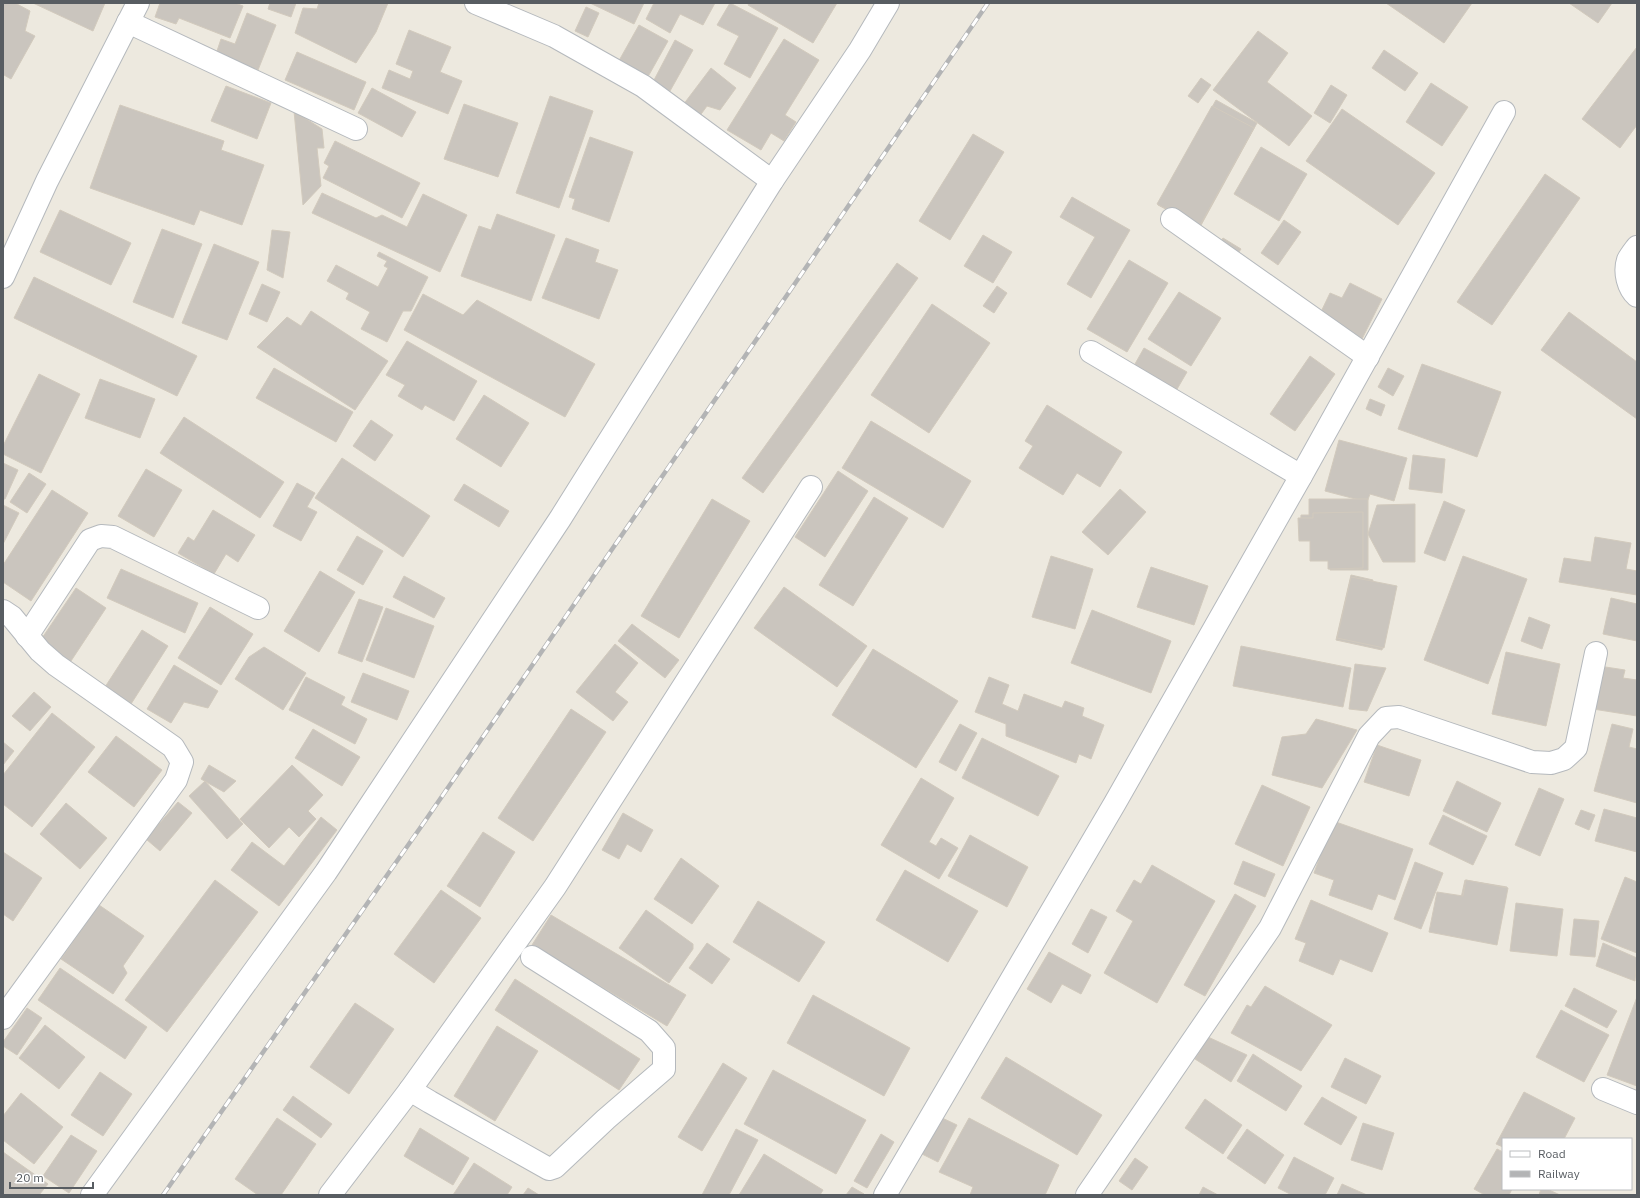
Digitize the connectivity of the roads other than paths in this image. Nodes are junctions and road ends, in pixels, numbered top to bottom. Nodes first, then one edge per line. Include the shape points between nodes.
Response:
1 (138, 3) edge
2 (476, 3) edge
3 (888, 3) edge
4 (128, 22) junction
5 (1504, 112) dead end
6 (356, 129) dead end
7 (772, 181) junction
8 (1172, 219) dead end
9 (1637, 247) edge
10 (3, 277) edge
11 (1637, 296) edge
12 (1091, 352) dead end
13 (1368, 357) junction
14 (1301, 476) junction
15 (811, 487) dead end
16 (258, 608) dead end
17 (3, 611) edge
18 (27, 636) junction
19 (1596, 653) dead end
20 (532, 957) dead end
21 (3, 1018) edge
22 (1603, 1089) dead end
23 (410, 1090) junction
24 (1637, 1103) edge
25 (92, 1195) edge
26 (330, 1195) edge
27 (885, 1195) edge
28 (1087, 1195) edge

1 - 4 street
2 - 7 street via 554,36 643,86
3 - 7 street via 860,50
4 - 6 street
4 - 10 street via 47,181
5 - 13 street
7 - 25 street via 560,519 326,872
8 - 13 street
9 - 11 street via 1628,260 1627,276 1631,291
12 - 14 street
13 - 14 street
14 - 27 street via 1115,803
15 - 23 street via 555,887
16 - 18 street via 113,537 101,536 90,540
17 - 18 street
18 - 21 street via 56,665 173,747 182,762 176,780
19 - 28 street via 1576,748 1564,759 1550,764 1532,762 1399,717 1386,718 1368,736 1270,928
20 - 23 street via 649,1031 664,1048 664,1069 552,1169
22 - 24 street
23 - 26 street

